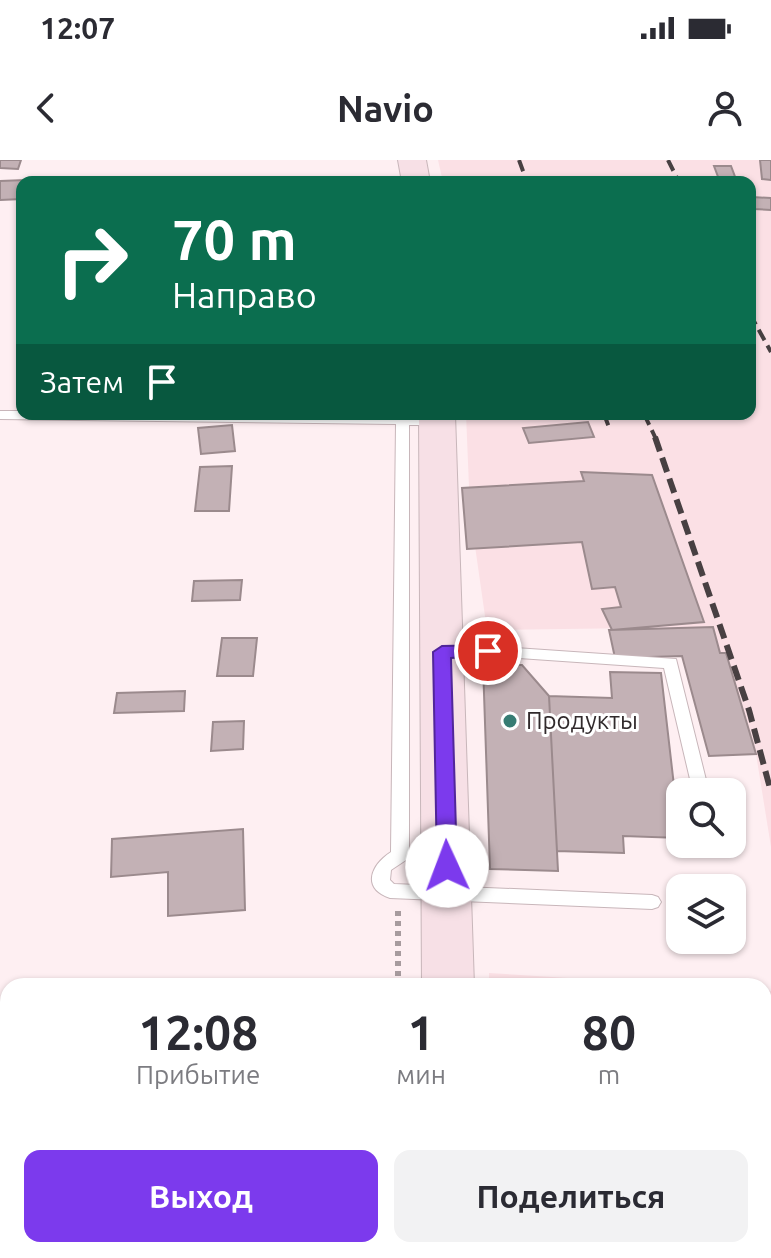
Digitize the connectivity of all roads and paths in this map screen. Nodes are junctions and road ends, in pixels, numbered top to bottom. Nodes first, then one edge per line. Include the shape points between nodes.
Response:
1 (425, 420) edge
2 (425, 420) edge
3 (442, 652) junction
4 (698, 778) edge
5 (448, 894) junction
6 (652, 902) dead end
7 (448, 978) edge
8 (419, 1258) edge
9 (434, 1258) edge
10 (442, 1258) edge

1 - 3 main road
2 - 5 lane via 400,855 383,866 381,883 390,891
3 - 4 lane via 671,663
3 - 5 main road
5 - 6 lane
5 - 7 main road
8 - 9 lane
9 - 10 lane

